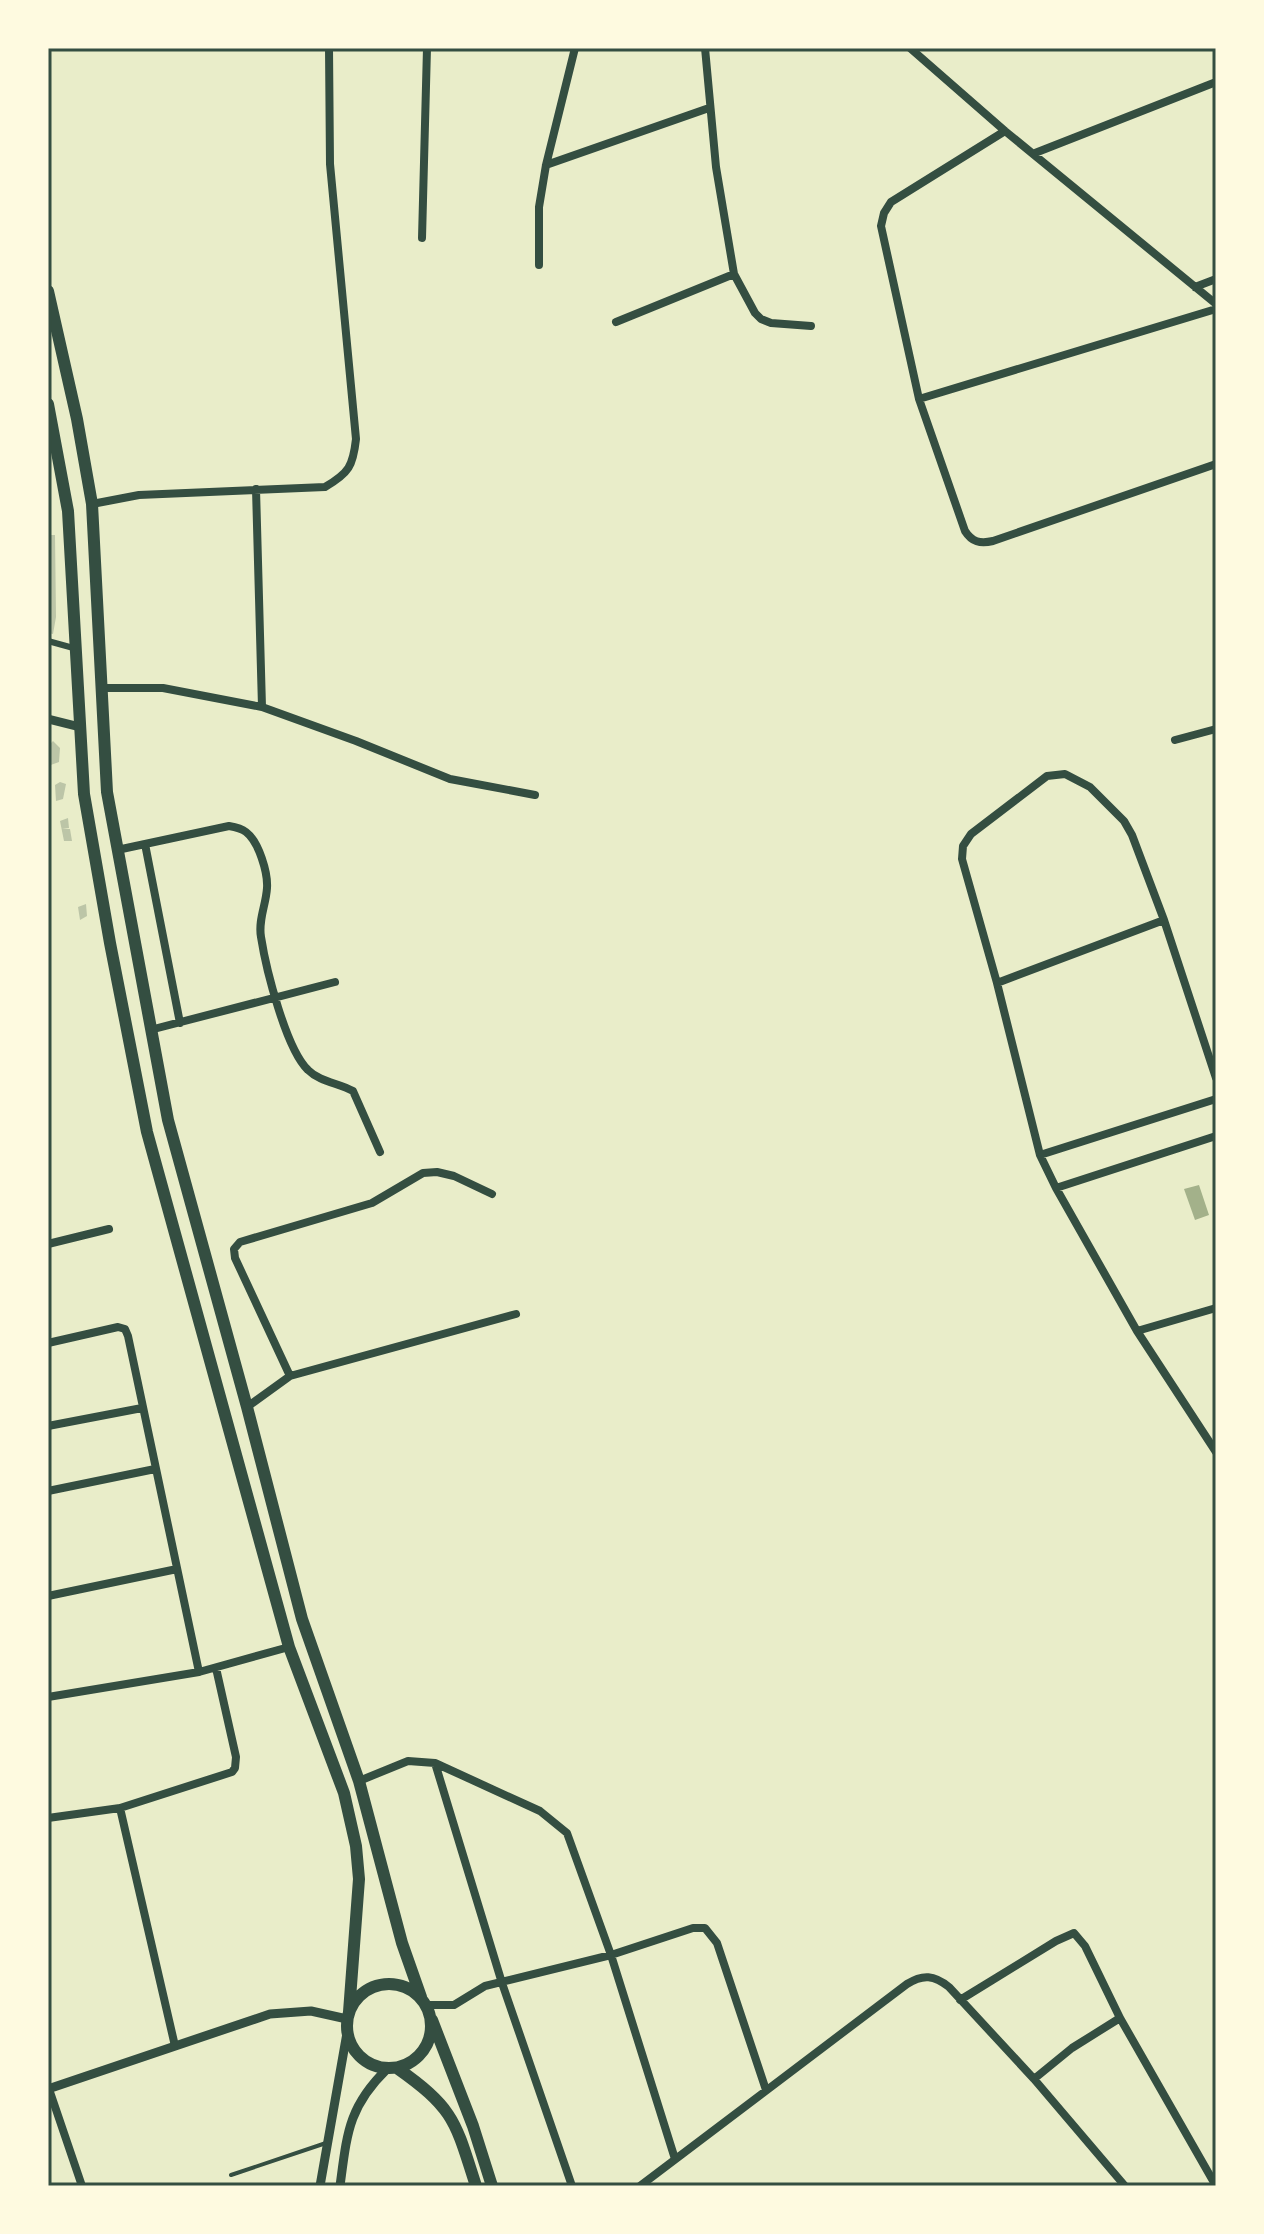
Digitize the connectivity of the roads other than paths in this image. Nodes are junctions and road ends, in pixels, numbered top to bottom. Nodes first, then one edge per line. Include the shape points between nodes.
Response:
1 (329, 48) edge
2 (427, 48) edge
3 (575, 48) edge
4 (705, 48) edge
5 (910, 48) edge
6 (1216, 82) edge
7 (709, 108) junction
8 (1005, 131) junction
9 (1035, 153) junction
10 (546, 165) junction
11 (422, 238) dead end
12 (539, 265) dead end
13 (734, 274) junction
14 (1216, 279) edge
15 (1195, 287) junction
16 (48, 291) edge
17 (1216, 306) edge
18 (616, 322) dead end
19 (811, 326) dead end
20 (919, 399) junction
21 (49, 409) edge
22 (1216, 464) edge
23 (256, 489) junction
24 (92, 504) junction
25 (48, 641) edge
26 (77, 649) junction
27 (102, 688) junction
28 (262, 707) junction
29 (48, 719) edge
30 (80, 727) junction
31 (1216, 729) edge
32 (1175, 740) dead end
33 (535, 795) dead end
34 (145, 844) junction
35 (117, 850) junction
36 (1164, 920) junction
37 (335, 982) dead end
38 (997, 983) junction
39 (275, 998) junction
40 (146, 1010) junction
41 (124, 1016) junction
42 (180, 1023) junction
43 (150, 1030) junction
44 (1216, 1078) edge
45 (1216, 1099) edge
46 (1216, 1136) edge
47 (380, 1152) dead end
48 (1040, 1155) junction
49 (1056, 1188) junction
50 (492, 1194) dead end
51 (109, 1229) dead end
52 (48, 1244) edge
53 (1216, 1308) edge
54 (516, 1314) dead end
55 (1137, 1331) junction
56 (48, 1343) edge
57 (290, 1376) junction
58 (247, 1407) junction
59 (142, 1408) junction
60 (48, 1426) edge
61 (1216, 1431) edge
62 (1204, 1434) junction
63 (1216, 1452) edge
64 (155, 1469) junction
65 (48, 1491) edge
66 (177, 1569) junction
67 (48, 1596) edge
68 (289, 1647) junction
69 (216, 1668) junction
70 (199, 1672) junction
71 (48, 1697) edge
72 (435, 1763) junction
73 (359, 1781) junction
74 (120, 1808) junction
75 (48, 1818) edge
76 (611, 1955) junction
77 (502, 1983) junction
78 (960, 2000) junction
79 (426, 2007) junction
80 (348, 2015) junction
81 (1120, 2018) junction
82 (347, 2033) junction
83 (175, 2046) junction
84 (392, 2068) junction
85 (1034, 2079) junction
86 (49, 2089) edge
87 (766, 2090) junction
88 (326, 2143) junction
89 (675, 2159) junction
90 (231, 2175) dead end
91 (82, 2186) edge
92 (320, 2186) edge
93 (340, 2186) edge
94 (476, 2186) edge
95 (492, 2186) edge
96 (572, 2186) edge
97 (640, 2186) edge
98 (1125, 2186) edge
99 (1216, 2186) edge

1 - 23 street via 330,164 354,457 345,476 325,487
2 - 11 street
3 - 10 street
4 - 7 street
5 - 8 street
6 - 9 street
7 - 10 street
7 - 13 street
8 - 9 street
8 - 20 street via 891,202 884,213 881,226
9 - 15 street
10 - 12 street via 539,207
13 - 18 street
13 - 19 street via 761,319
14 - 15 street
15 - 17 street
16 - 24 main road
17 - 20 street
20 - 22 street via 965,531 978,542
21 - 26 main road via 68,511
23 - 24 street via 139,495
23 - 28 street
24 - 27 main road
25 - 26 street
26 - 30 main road
27 - 28 street via 163,688
27 - 35 main road via 104,768
28 - 33 street via 450,779
29 - 30 street
30 - 41 main road via 84,794
31 - 32 street
34 - 35 street
34 - 39 street via 229,826 252,837 267,876 260,935
34 - 42 street
35 - 40 main road
36 - 38 street
36 - 38 street via 1124,821 1081,781 1052,774 971,834 963,846 962,859
36 - 44 street
37 - 39 street
38 - 48 street
39 - 42 street
39 - 47 street via 300,1059 310,1072 353,1091
40 - 41 main road
40 - 43 main road
41 - 68 main road via 147,1132
42 - 43 street
43 - 58 main road via 168,1120
45 - 48 street
46 - 49 street
48 - 49 street
49 - 55 street
50 - 57 street via 454,1176 423,1173 372,1203 240,1242 235,1258
51 - 52 street
53 - 55 street
54 - 57 street
55 - 62 street
56 - 59 street via 125,1329
57 - 58 street
58 - 73 main road via 302,1619
59 - 60 street
59 - 64 street
61 - 62 street
62 - 63 street
64 - 65 street
64 - 66 street
66 - 67 street
66 - 70 street
68 - 69 street
68 - 80 main road via 344,1793 356,1846 358,1905
69 - 70 street
69 - 74 street via 235,1768
70 - 71 street
72 - 73 street via 408,1761
72 - 76 street via 562,1826
72 - 77 street
73 - 79 main road via 402,1943
74 - 75 street
74 - 83 street
76 - 77 street
76 - 87 street via 693,1928 709,1931
76 - 89 street
77 - 79 street via 480,1988 454,2005
77 - 96 street
78 - 81 street via 1074,1933
78 - 85 street
78 - 87 street via 942,1981 919,1976
79 - 80 main road via 409,1988 381,1985 356,1999
79 - 84 main road via 432,2031 428,2044 410,2064
79 - 95 main road
80 - 82 main road
80 - 83 street via 284,2012
81 - 85 street
81 - 99 street
82 - 84 main road via 361,2058
82 - 88 street
83 - 86 street
84 - 93 street via 363,2094 357,2107
84 - 94 main road via 431,2093 452,2118
85 - 98 street
86 - 91 street
87 - 89 street
88 - 90 lane
88 - 92 street
89 - 97 street

